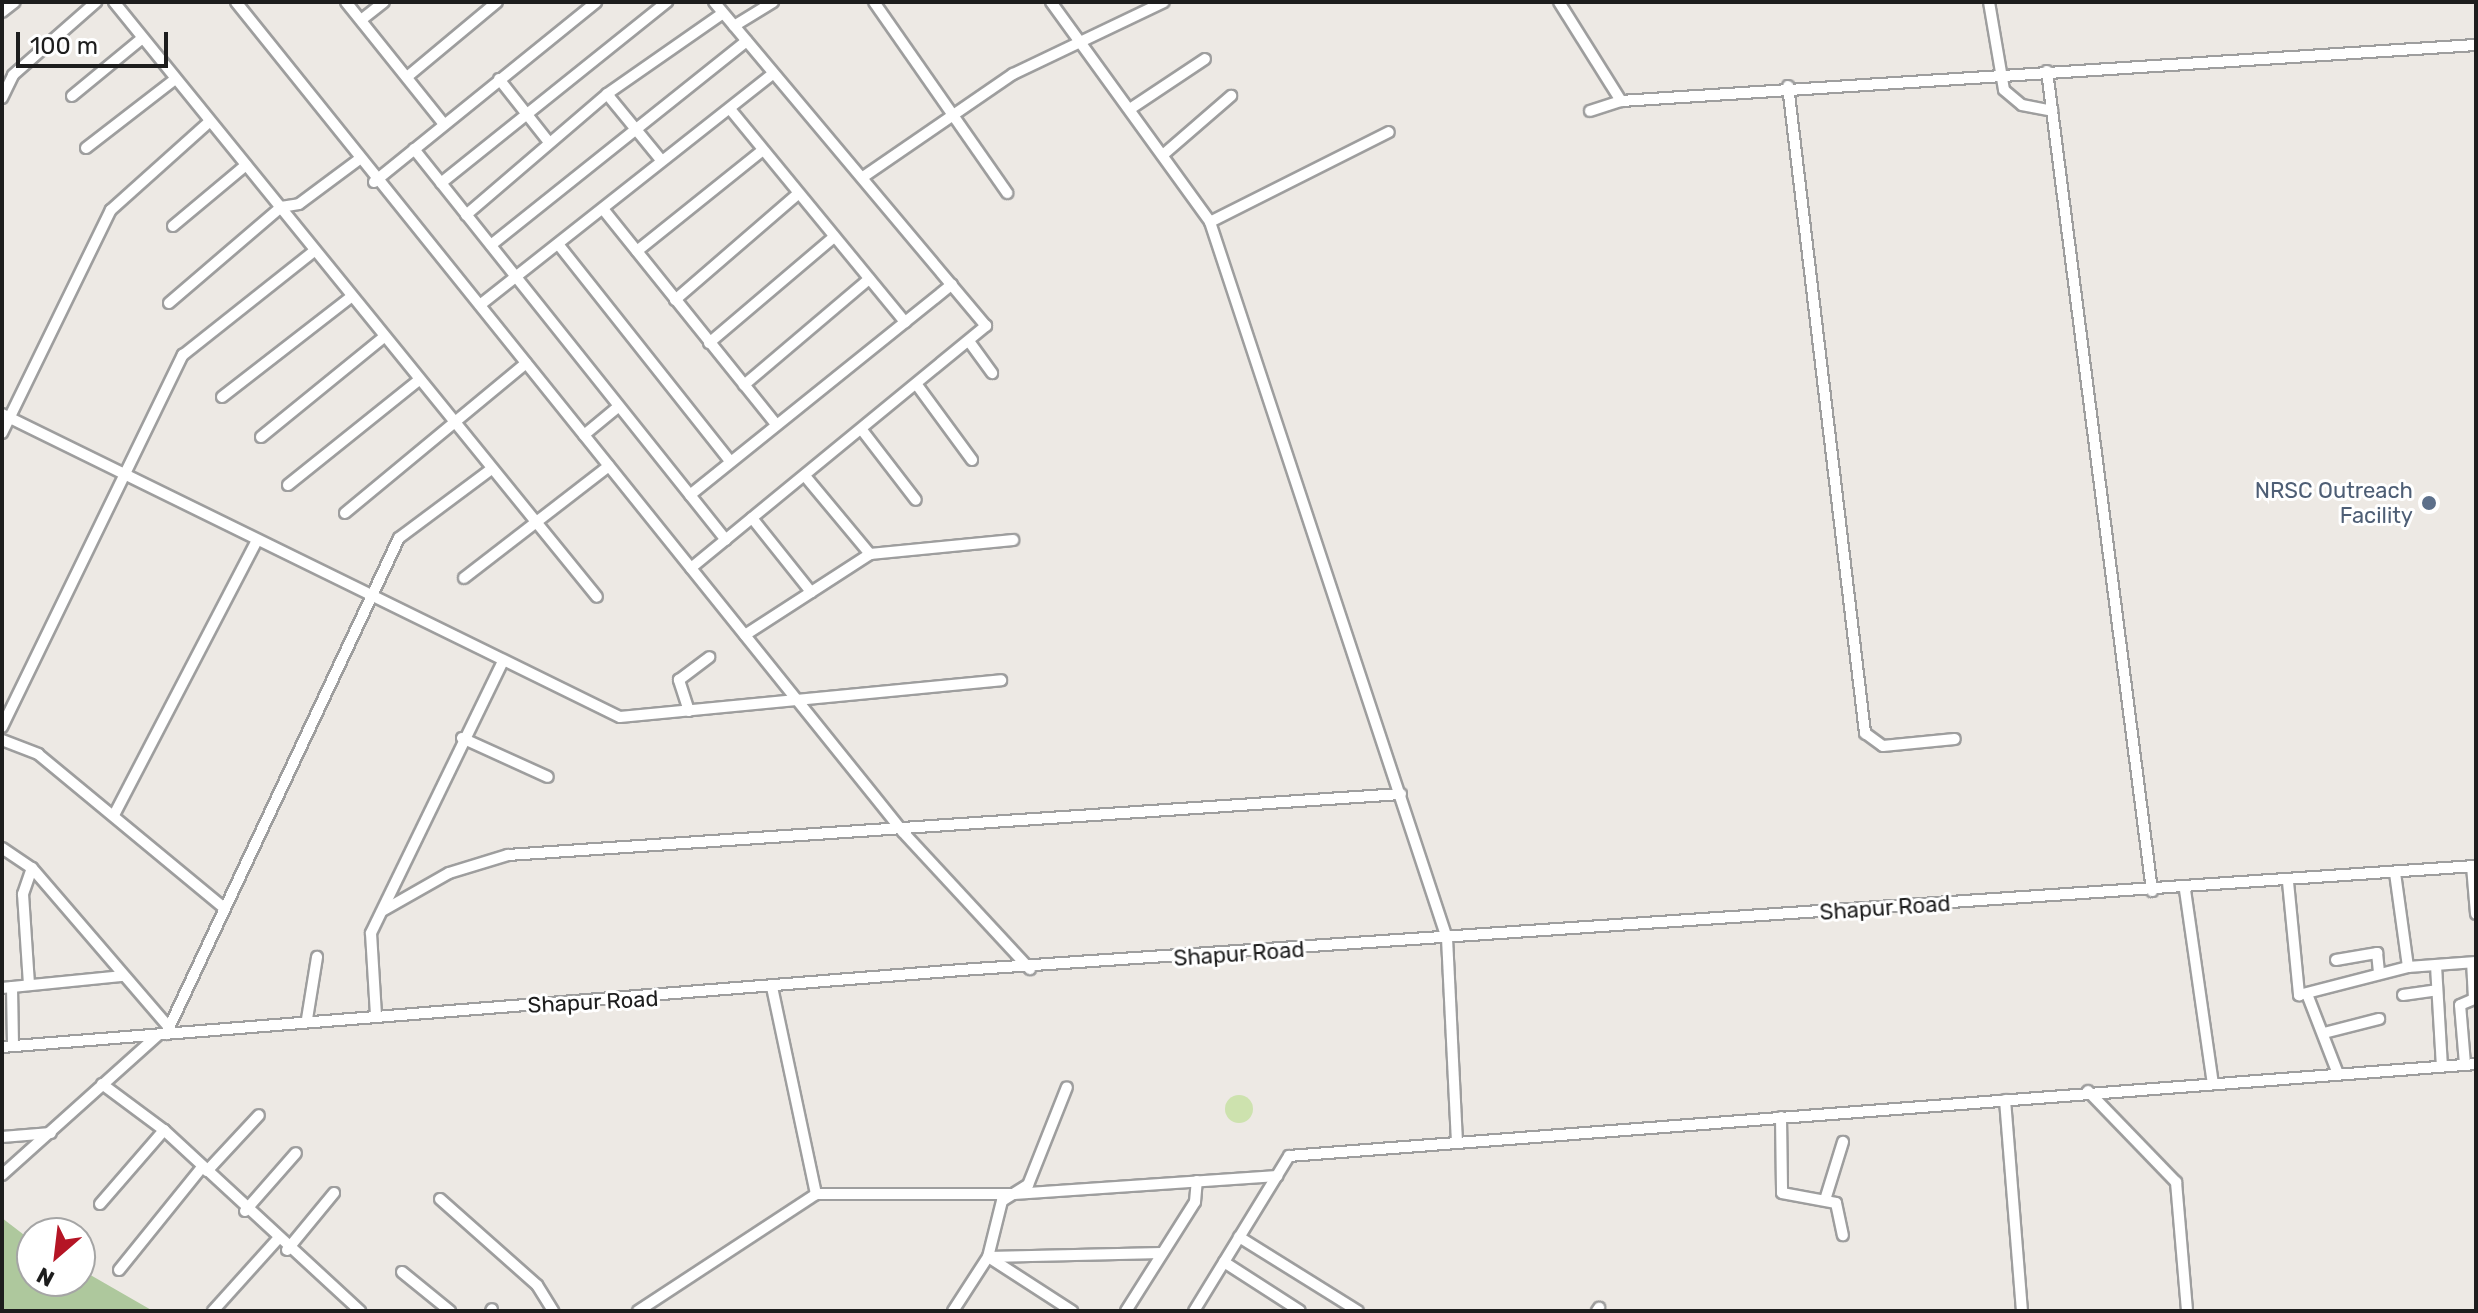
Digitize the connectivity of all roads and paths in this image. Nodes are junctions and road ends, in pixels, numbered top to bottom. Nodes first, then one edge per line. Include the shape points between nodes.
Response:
1 (15, 2) edge
2 (96, 2) edge
3 (114, 2) edge
4 (236, 2) edge
5 (346, 2) edge
6 (384, 2) edge
7 (497, 2) edge
8 (596, 2) edge
9 (667, 2) edge
10 (714, 2) edge
11 (773, 2) edge
12 (874, 2) edge
13 (1051, 2) edge
14 (1164, 2) edge
15 (1559, 2) edge
16 (1989, 2) edge
17 (2, 12) edge
18 (723, 13) junction
19 (361, 20) junction
20 (734, 26) junction
21 (140, 40) junction
22 (747, 41) junction
23 (1081, 44) junction
24 (2476, 45) edge
25 (1205, 59) dead end
26 (2047, 71) junction
27 (773, 74) junction
28 (1998, 74) junction
29 (407, 77) junction
30 (499, 79) junction
31 (174, 80) junction
32 (1788, 86) junction
33 (607, 94) junction
34 (72, 96) dead end
35 (1231, 96) dead end
36 (2, 98) edge
37 (1621, 101) junction
38 (730, 109) junction
39 (1130, 109) junction
40 (1590, 111) dead end
41 (2052, 111) junction
42 (955, 113) junction
43 (527, 114) junction
44 (209, 122) junction
45 (443, 123) junction
46 (634, 126) junction
47 (1389, 132) dead end
48 (548, 141) junction
49 (86, 148) dead end
50 (414, 149) junction
51 (762, 151) junction
52 (1164, 154) junction
53 (661, 160) junction
54 (357, 161) junction
55 (246, 165) junction
56 (863, 177) junction
57 (374, 182) junction
58 (441, 183) junction
59 (1007, 193) dead end
60 (798, 194) junction
61 (281, 207) junction
62 (603, 209) junction
63 (466, 215) junction
64 (1210, 222) junction
65 (173, 226) dead end
66 (834, 237) junction
67 (558, 244) junction
68 (491, 245) junction
69 (314, 251) junction
70 (637, 251) junction
71 (516, 277) junction
72 (869, 279) junction
73 (952, 284) junction
74 (351, 297) junction
75 (675, 300) junction
76 (169, 303) dead end
77 (480, 305) junction
78 (905, 322) junction
79 (384, 337) junction
80 (709, 343) junction
81 (971, 344) junction
82 (526, 363) junction
83 (992, 373) dead end
84 (419, 380) junction
85 (744, 385) junction
86 (917, 385) junction
87 (222, 397) dead end
88 (619, 406) junction
89 (6, 416) edge
90 (775, 423) junction
91 (454, 426) junction
92 (862, 430) junction
93 (2, 433) edge
94 (584, 435) junction
95 (261, 437) dead end
96 (972, 460) dead end
97 (731, 462) junction
98 (609, 466) junction
99 (489, 471) junction
100 (126, 476) junction
101 (805, 476) junction
102 (288, 485) dead end
103 (690, 495) junction
104 (916, 500) dead end
105 (345, 513) dead end
106 (752, 518) junction
107 (533, 523) junction
108 (257, 540) junction
109 (726, 540) junction
110 (1013, 540) dead end
111 (870, 554) junction
112 (691, 568) junction
113 (464, 578) dead end
114 (811, 592) junction
115 (372, 595) junction
116 (597, 597) dead end
117 (745, 635) junction
118 (709, 657) dead end
119 (502, 663) junction
120 (1001, 680) dead end
121 (796, 700) junction
122 (689, 711) junction
123 (2, 727) edge
124 (462, 738) junction
125 (1955, 739) dead end
126 (2, 740) edge
127 (548, 777) dead end
128 (1401, 794) junction
129 (114, 815) junction
130 (903, 832) junction
131 (2, 848) edge
132 (2474, 866) edge
133 (32, 868) junction
134 (2395, 873) junction
135 (2288, 882) junction
136 (2185, 890) junction
137 (2152, 891) junction
138 (222, 906) junction
139 (384, 910) junction
140 (2476, 914) edge
141 (1447, 938) junction
142 (317, 957) dead end
143 (2336, 960) dead end
144 (2474, 962) edge
145 (2436, 966) junction
146 (2408, 967) junction
147 (1030, 969) junction
148 (2379, 973) junction
149 (123, 976) junction
150 (29, 985) junction
151 (772, 987) junction
152 (7, 988) edge
153 (2437, 990) junction
154 (2307, 994) junction
155 (2403, 995) dead end
156 (376, 1015) junction
157 (307, 1019) junction
158 (2379, 1019) dead end
159 (164, 1031) junction
160 (2324, 1033) junction
161 (8, 1046) edge
162 (2470, 1064) edge
163 (2442, 1066) junction
164 (2338, 1074) junction
165 (102, 1084) junction
166 (2213, 1084) junction
167 (1067, 1087) dead end
168 (2088, 1091) junction
169 (2005, 1100) junction
170 (259, 1115) dead end
171 (1781, 1117) junction
172 (164, 1130) junction
173 (51, 1133) junction
174 (2, 1137) edge
175 (1457, 1141) junction
176 (1843, 1142) dead end
177 (296, 1153) dead end
178 (204, 1169) junction
179 (2, 1175) edge
180 (1277, 1176) junction
181 (1197, 1181) junction
182 (334, 1193) dead end
183 (816, 1194) junction
184 (1014, 1194) junction
185 (440, 1199) dead end
186 (1825, 1200) junction
187 (100, 1204) dead end
188 (245, 1211) junction
189 (1843, 1235) dead end
190 (1239, 1237) junction
191 (277, 1240) junction
192 (287, 1250) junction
193 (1162, 1253) junction
194 (988, 1257) junction
195 (1224, 1262) junction
196 (119, 1270) dead end
197 (402, 1272) dead end
198 (1281, 1299) junction
199 (213, 1311) edge
200 (360, 1311) edge
201 (450, 1311) edge
202 (553, 1311) edge
203 (638, 1311) edge
204 (953, 1311) edge
205 (1072, 1311) edge
206 (1126, 1311) edge
207 (1194, 1311) edge
208 (1273, 1311) edge
209 (1300, 1311) edge
210 (1358, 1311) edge
211 (2022, 1311) edge
212 (2187, 1311) edge

1 - 17 street
2 - 36 street via 13,75
3 - 21 street
4 - 54 street
5 - 19 street
6 - 19 street
7 - 29 street
8 - 30 street
9 - 43 street
10 - 18 street
11 - 20 street
12 - 42 street
13 - 23 street
14 - 23 street
15 - 37 street
16 - 28 street
18 - 20 street
18 - 33 street
19 - 29 street
20 - 22 street
21 - 31 street
21 - 34 street
22 - 27 street
22 - 46 street
23 - 39 street
23 - 42 street via 1013,74
24 - 26 street
25 - 39 street
26 - 28 street
26 - 41 street
27 - 38 street
27 - 56 street
28 - 32 street
28 - 41 street via 2011,99
29 - 45 street
30 - 43 street
30 - 45 street
31 - 44 street
31 - 49 street
32 - 37 street
32 - 125 street via 1865,733 1883,746
33 - 46 street
33 - 48 street
35 - 52 street
37 - 40 street
38 - 51 street
38 - 53 street
39 - 52 street
41 - 137 street
42 - 56 street
42 - 59 street
43 - 48 street
43 - 58 street
44 - 55 street
44 - 89 street via 111,210
45 - 50 street
46 - 53 street
46 - 68 street
47 - 64 street
48 - 63 street
50 - 57 street
50 - 58 street
51 - 60 street
51 - 70 street
52 - 64 street
53 - 62 street
54 - 57 street
54 - 61 street via 299,204
55 - 61 street
55 - 65 street
56 - 73 street
57 - 77 street
58 - 63 street
60 - 66 street
60 - 75 street
61 - 69 street
61 - 76 street
62 - 67 street
62 - 70 street
63 - 68 street
64 - 128 street
66 - 72 street
66 - 80 street
67 - 71 street
67 - 97 street
68 - 71 street
69 - 74 street
69 - 100 street via 183,355
70 - 75 street
71 - 77 street
71 - 88 street
72 - 78 street
72 - 85 street
73 - 78 street
73 - 81 street via 985,320 984,332
74 - 79 street
74 - 87 street
75 - 80 street
77 - 82 street
78 - 90 street
79 - 84 street
79 - 95 street
80 - 85 street
81 - 83 street
81 - 86 street
82 - 91 street
82 - 94 street
84 - 91 street
84 - 102 street
85 - 90 street
86 - 92 street
86 - 96 street
88 - 94 street
88 - 103 street
89 - 93 street
89 - 100 street
90 - 97 street
91 - 99 street
91 - 105 street
92 - 101 street
92 - 104 street
94 - 98 street
97 - 103 street
98 - 107 street
98 - 112 street
99 - 107 street
99 - 115 street via 399,538
100 - 108 street
100 - 123 street
101 - 106 street
101 - 111 street
103 - 109 street
106 - 109 street
106 - 114 street
107 - 113 street
107 - 116 street
108 - 115 street
108 - 129 street
109 - 112 street
110 - 111 street
111 - 114 street
112 - 117 street
114 - 117 street
115 - 119 street
115 - 138 street
117 - 121 street
118 - 122 street via 679,680
119 - 122 street via 620,717
119 - 124 street
120 - 121 street
121 - 122 street
121 - 130 street
124 - 127 street
124 - 139 street
126 - 129 street via 38,754
128 - 130 street
128 - 141 street
129 - 138 street
130 - 139 street via 508,855 449,873
130 - 147 street
131 - 133 street
132 - 134 street, Shapur Road
132 - 140 street
133 - 149 street
133 - 150 street via 23,894
134 - 135 street, Shapur Road
134 - 146 street
135 - 136 street, Shapur Road
135 - 154 street via 2299,995
136 - 137 street, Shapur Road
136 - 166 street
137 - 141 street, Shapur Road
138 - 159 street
139 - 156 street via 371,933
141 - 147 street, Shapur Road
141 - 175 street
142 - 157 street
143 - 148 street via 2377,953
144 - 145 street
144 - 162 street via 2474,999 2460,1005
145 - 146 street
145 - 153 street
146 - 148 street
147 - 151 street, Shapur Road
148 - 154 street
149 - 150 street
149 - 159 street
150 - 152 street
151 - 156 street, Shapur Road
151 - 183 street
152 - 161 street
153 - 155 street
153 - 163 street
154 - 160 street
156 - 157 street, Shapur Road
157 - 159 street, Shapur Road
158 - 160 street
159 - 161 street, Shapur Road
159 - 165 street
160 - 164 street
162 - 163 street
163 - 164 street
164 - 166 street
165 - 172 street
165 - 173 street
166 - 168 street
167 - 184 street via 1028,1185
168 - 169 street
168 - 212 street via 2176,1182
169 - 171 street
169 - 211 street
170 - 178 street
171 - 175 street
171 - 186 street via 1782,1193
172 - 178 street
172 - 187 street
173 - 174 street
173 - 179 street
175 - 180 street via 1289,1156
176 - 186 street
177 - 188 street
178 - 188 street
178 - 196 street
180 - 181 street
180 - 190 street
181 - 184 street
181 - 193 street via 1195,1202
182 - 192 street
183 - 184 street
183 - 203 street
184 - 194 street via 1002,1201
185 - 202 street via 537,1285
186 - 189 street via 1839,1207
188 - 191 street
190 - 195 street
190 - 210 street
191 - 192 street
191 - 199 street
192 - 200 street
193 - 194 street
193 - 206 street
194 - 204 street
194 - 205 street
195 - 198 street
195 - 207 street
197 - 201 street
198 - 208 street
198 - 209 street

